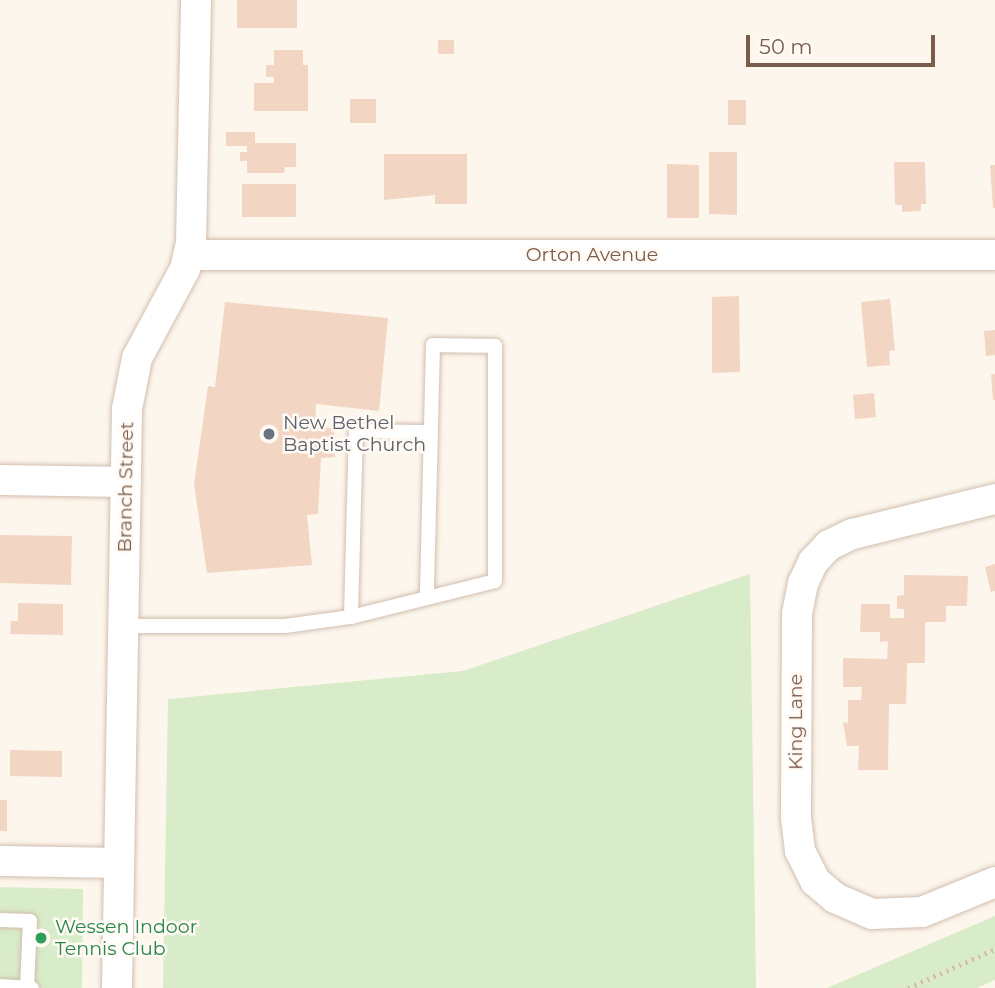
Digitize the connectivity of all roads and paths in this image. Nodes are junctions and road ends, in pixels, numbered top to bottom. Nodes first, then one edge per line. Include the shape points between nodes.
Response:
1 (195, 0) edge
2 (189, 255) junction
3 (995, 255) edge
4 (430, 432) junction
5 (0, 480) edge
6 (126, 482) junction
7 (995, 499) edge
8 (428, 598) junction
9 (351, 617) junction
10 (124, 626) junction
11 (0, 861) edge
12 (119, 863) junction
13 (995, 881) edge
14 (0, 920) edge
15 (995, 949) edge
16 (0, 986) edge
17 (27, 988) edge
18 (32, 988) edge
19 (117, 988) edge
20 (908, 988) edge

1 - 2 street, Branch Street
2 - 3 street, Orton Avenue
2 - 6 street, Branch Street via 143,341 132,374
4 - 8 lane
4 - 8 lane via 433,345 495,346 495,581
4 - 9 lane via 356,431
5 - 6 street
6 - 10 street, Branch Street
7 - 13 street, King Lane via 852,534 829,545 813,562 797,614 796,818 800,851 815,881 835,898 872,914 922,912
8 - 9 lane
9 - 10 lane via 285,626
10 - 12 street, Branch Street
11 - 12 street
12 - 19 street, Branch Street
14 - 17 lane via 30,921
15 - 20 path
16 - 17 lane
17 - 18 lane

